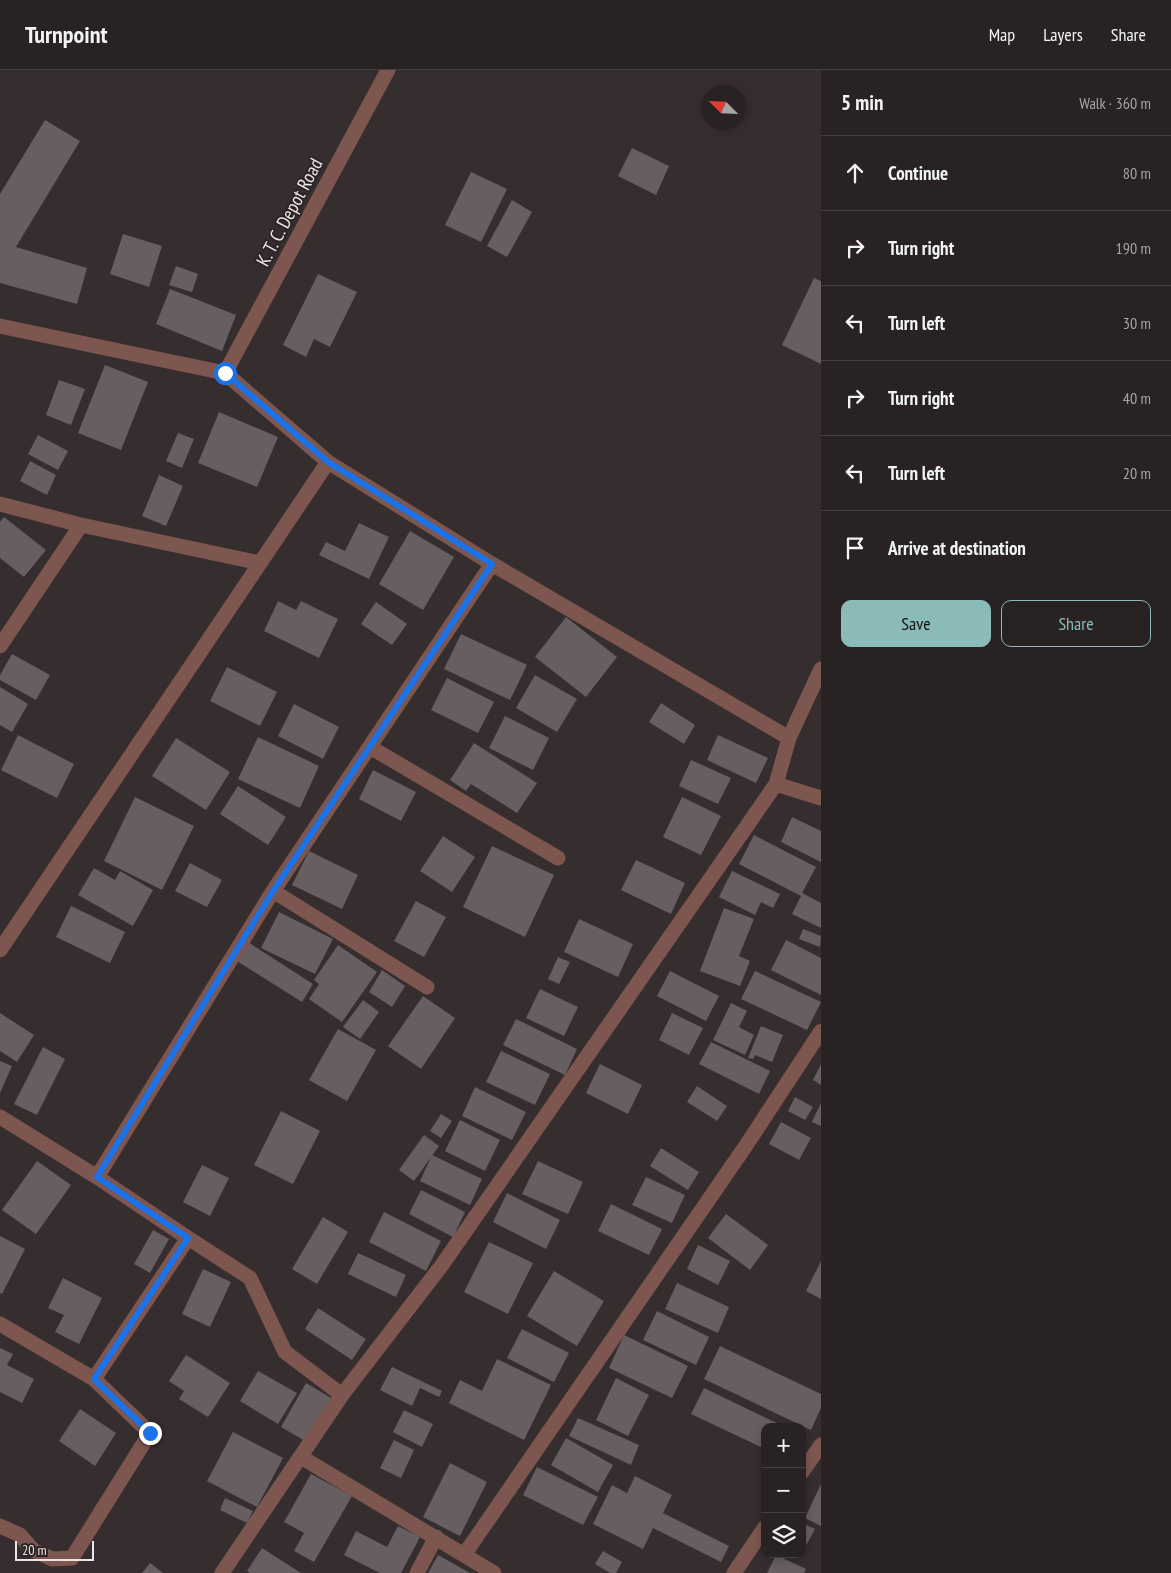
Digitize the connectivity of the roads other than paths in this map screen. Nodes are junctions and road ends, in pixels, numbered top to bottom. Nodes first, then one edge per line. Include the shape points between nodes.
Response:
1 (388, 70) edge
2 (0, 326) edge
3 (225, 373) junction
4 (328, 462) junction
5 (0, 504) edge
6 (81, 525) junction
7 (260, 563) junction
8 (492, 564) junction
9 (0, 646) edge
10 (821, 669) edge
11 (789, 738) junction
12 (370, 747) junction
13 (776, 784) junction
14 (821, 798) edge
15 (558, 858) dead end
16 (273, 891) junction
17 (0, 950) edge
18 (427, 987) dead end
19 (821, 1031) edge
20 (0, 1117) edge
21 (97, 1177) junction
22 (188, 1238) junction
23 (0, 1324) edge
24 (94, 1379) junction
25 (342, 1395) junction
26 (821, 1445) edge
27 (301, 1457) junction
28 (805, 1468) edge
29 (0, 1526) edge
30 (761, 1533) edge
31 (436, 1537) junction
32 (464, 1554) junction
33 (222, 1573) edge
34 (417, 1573) edge
35 (494, 1573) edge
36 (734, 1573) edge

1 - 3 street, K. T. C. Depot Road
2 - 3 street
3 - 4 street
4 - 7 street
4 - 8 street
5 - 6 street
6 - 7 street
6 - 9 street
7 - 17 street
8 - 11 street
8 - 12 street
10 - 11 street
11 - 13 street
12 - 15 street
12 - 16 street
13 - 14 street
13 - 25 street via 442,1265
16 - 18 street
16 - 21 street
19 - 32 street via 747,1144
20 - 21 street
21 - 22 street
22 - 24 street
22 - 25 street via 250,1278 285,1352
23 - 24 street
24 - 29 street via 150,1433 72,1558 52,1559 33,1550 20,1534
25 - 27 street
26 - 28 street
27 - 31 street
27 - 33 street
30 - 36 street
31 - 32 street
31 - 34 street
32 - 35 street

